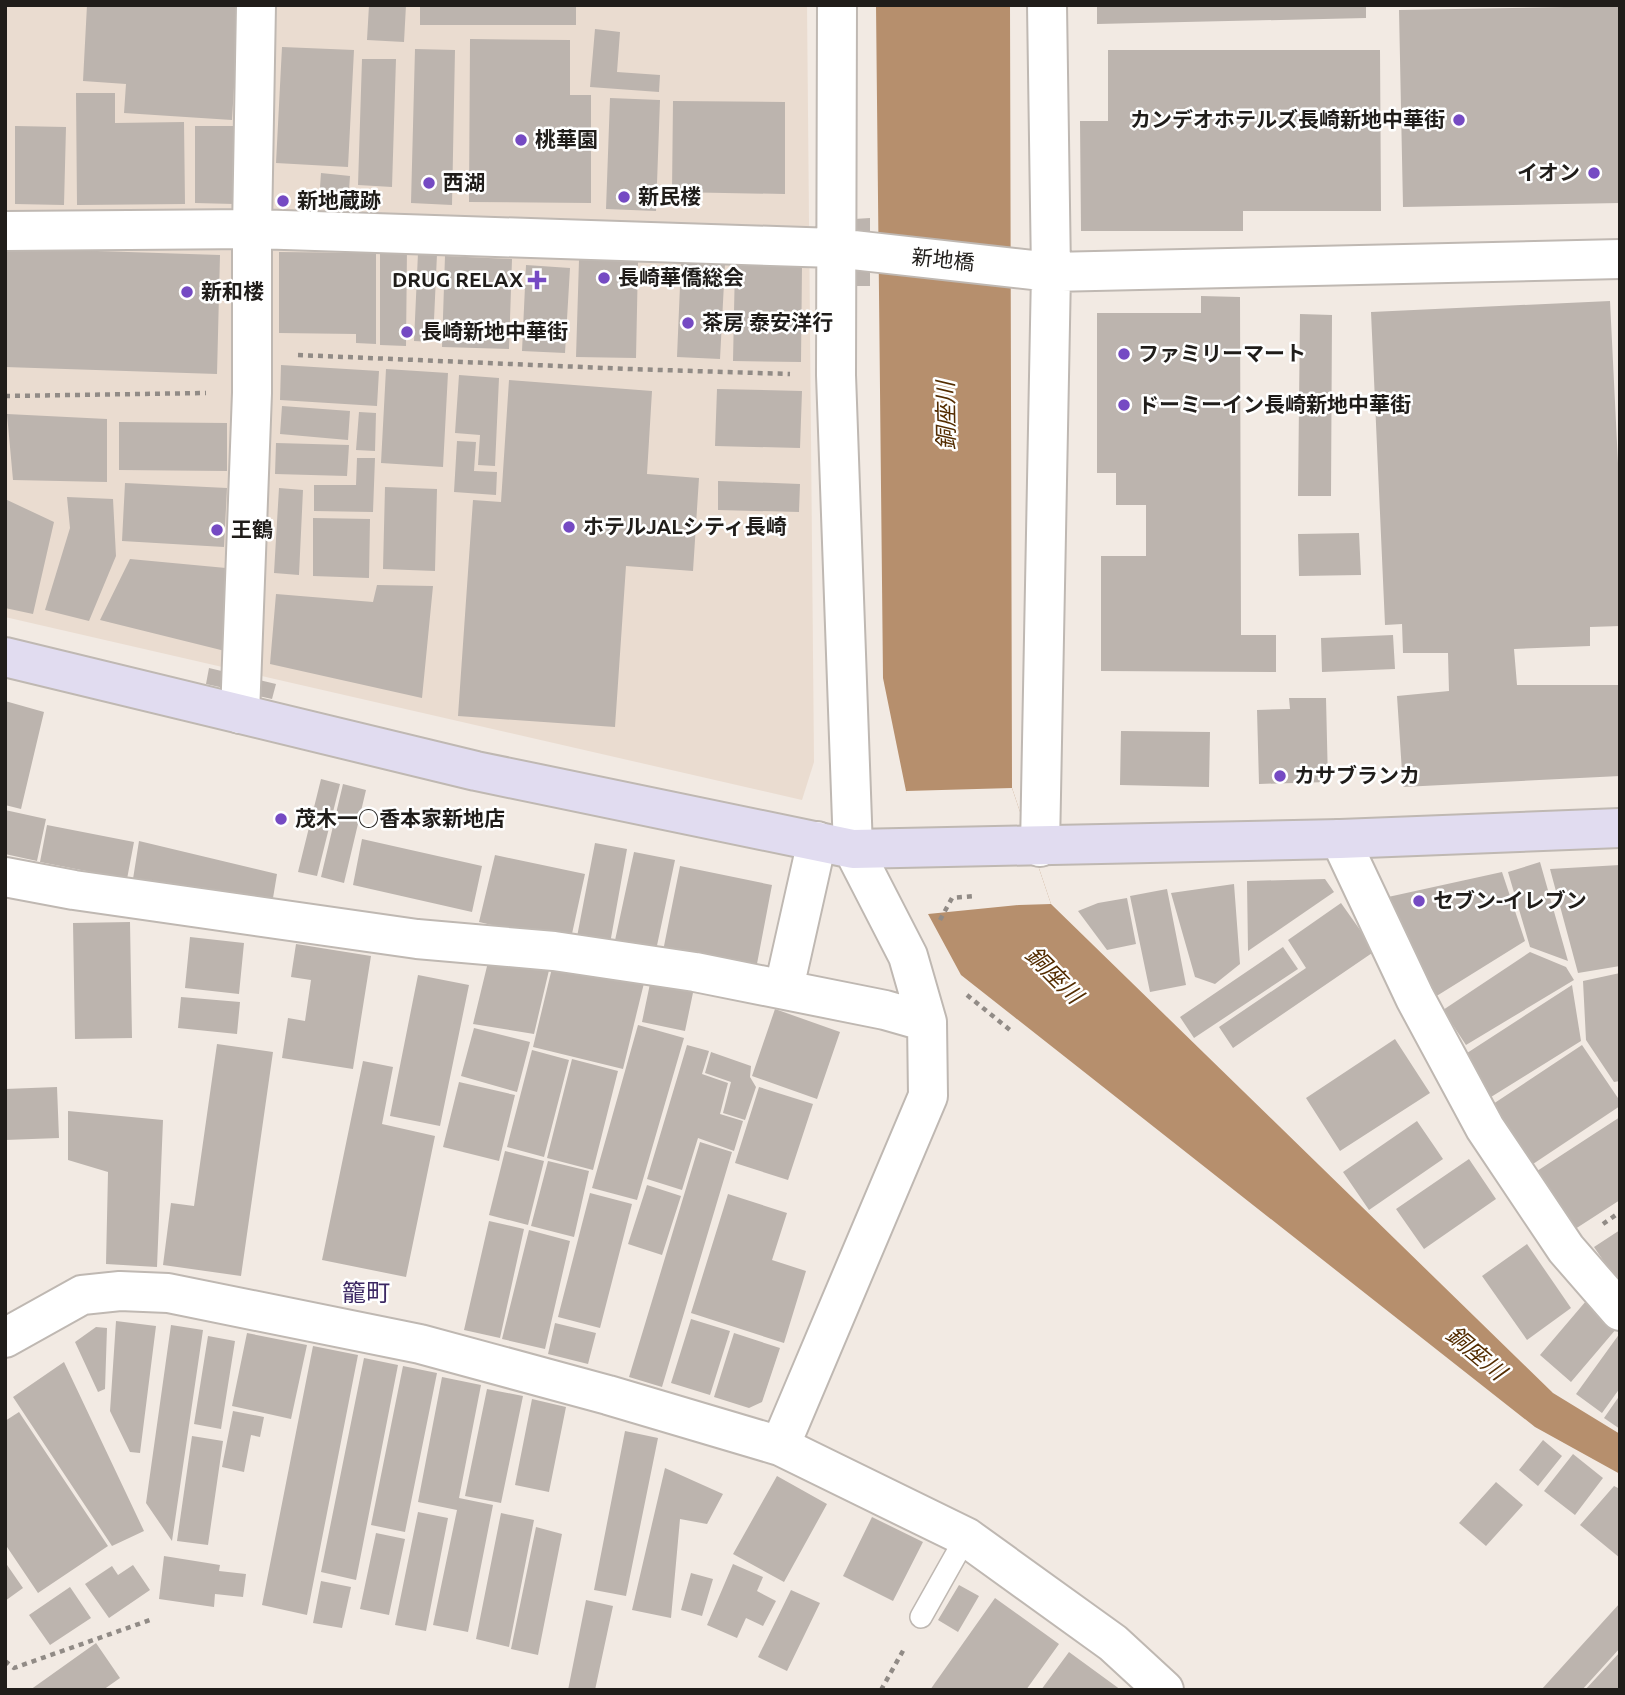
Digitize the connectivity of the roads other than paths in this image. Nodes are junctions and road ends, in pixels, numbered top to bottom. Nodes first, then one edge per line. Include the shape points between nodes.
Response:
1 (256, 5) edge
2 (837, 5) edge
3 (1047, 5) edge
4 (252, 229) junction
5 (5, 231) edge
6 (835, 248) junction
7 (1620, 259) edge
8 (1051, 272) junction
9 (5, 657) edge
10 (240, 714) junction
11 (1620, 828) edge
12 (1340, 839) junction
13 (835, 845) junction
14 (1040, 847) junction
15 (5, 877) edge
16 (784, 988) junction
17 (927, 1022) junction
18 (1620, 1311) edge
19 (5, 1338) edge
20 (780, 1446) junction
21 (966, 1537) junction
22 (921, 1617) road end
23 (1164, 1690) edge

1 - 4 street
2 - 6 street
3 - 8 street
4 - 5 street, 新地橋
4 - 6 street, 新地橋
4 - 10 street via 252,393
6 - 8 street, 新地橋
6 - 13 street
7 - 8 street, 新地橋
8 - 14 street
9 - 10 street
10 - 13 street via 476,771
11 - 12 street
12 - 14 street
12 - 18 street via 1415,998 1485,1128 1566,1249
13 - 14 street
13 - 16 street
13 - 17 street via 908,956
15 - 16 street via 417,939 554,951
16 - 17 street
17 - 20 street via 928,1096
19 - 20 street via 82,1295 168,1293 420,1344
20 - 21 street
21 - 22 lane
21 - 23 street via 1113,1643

